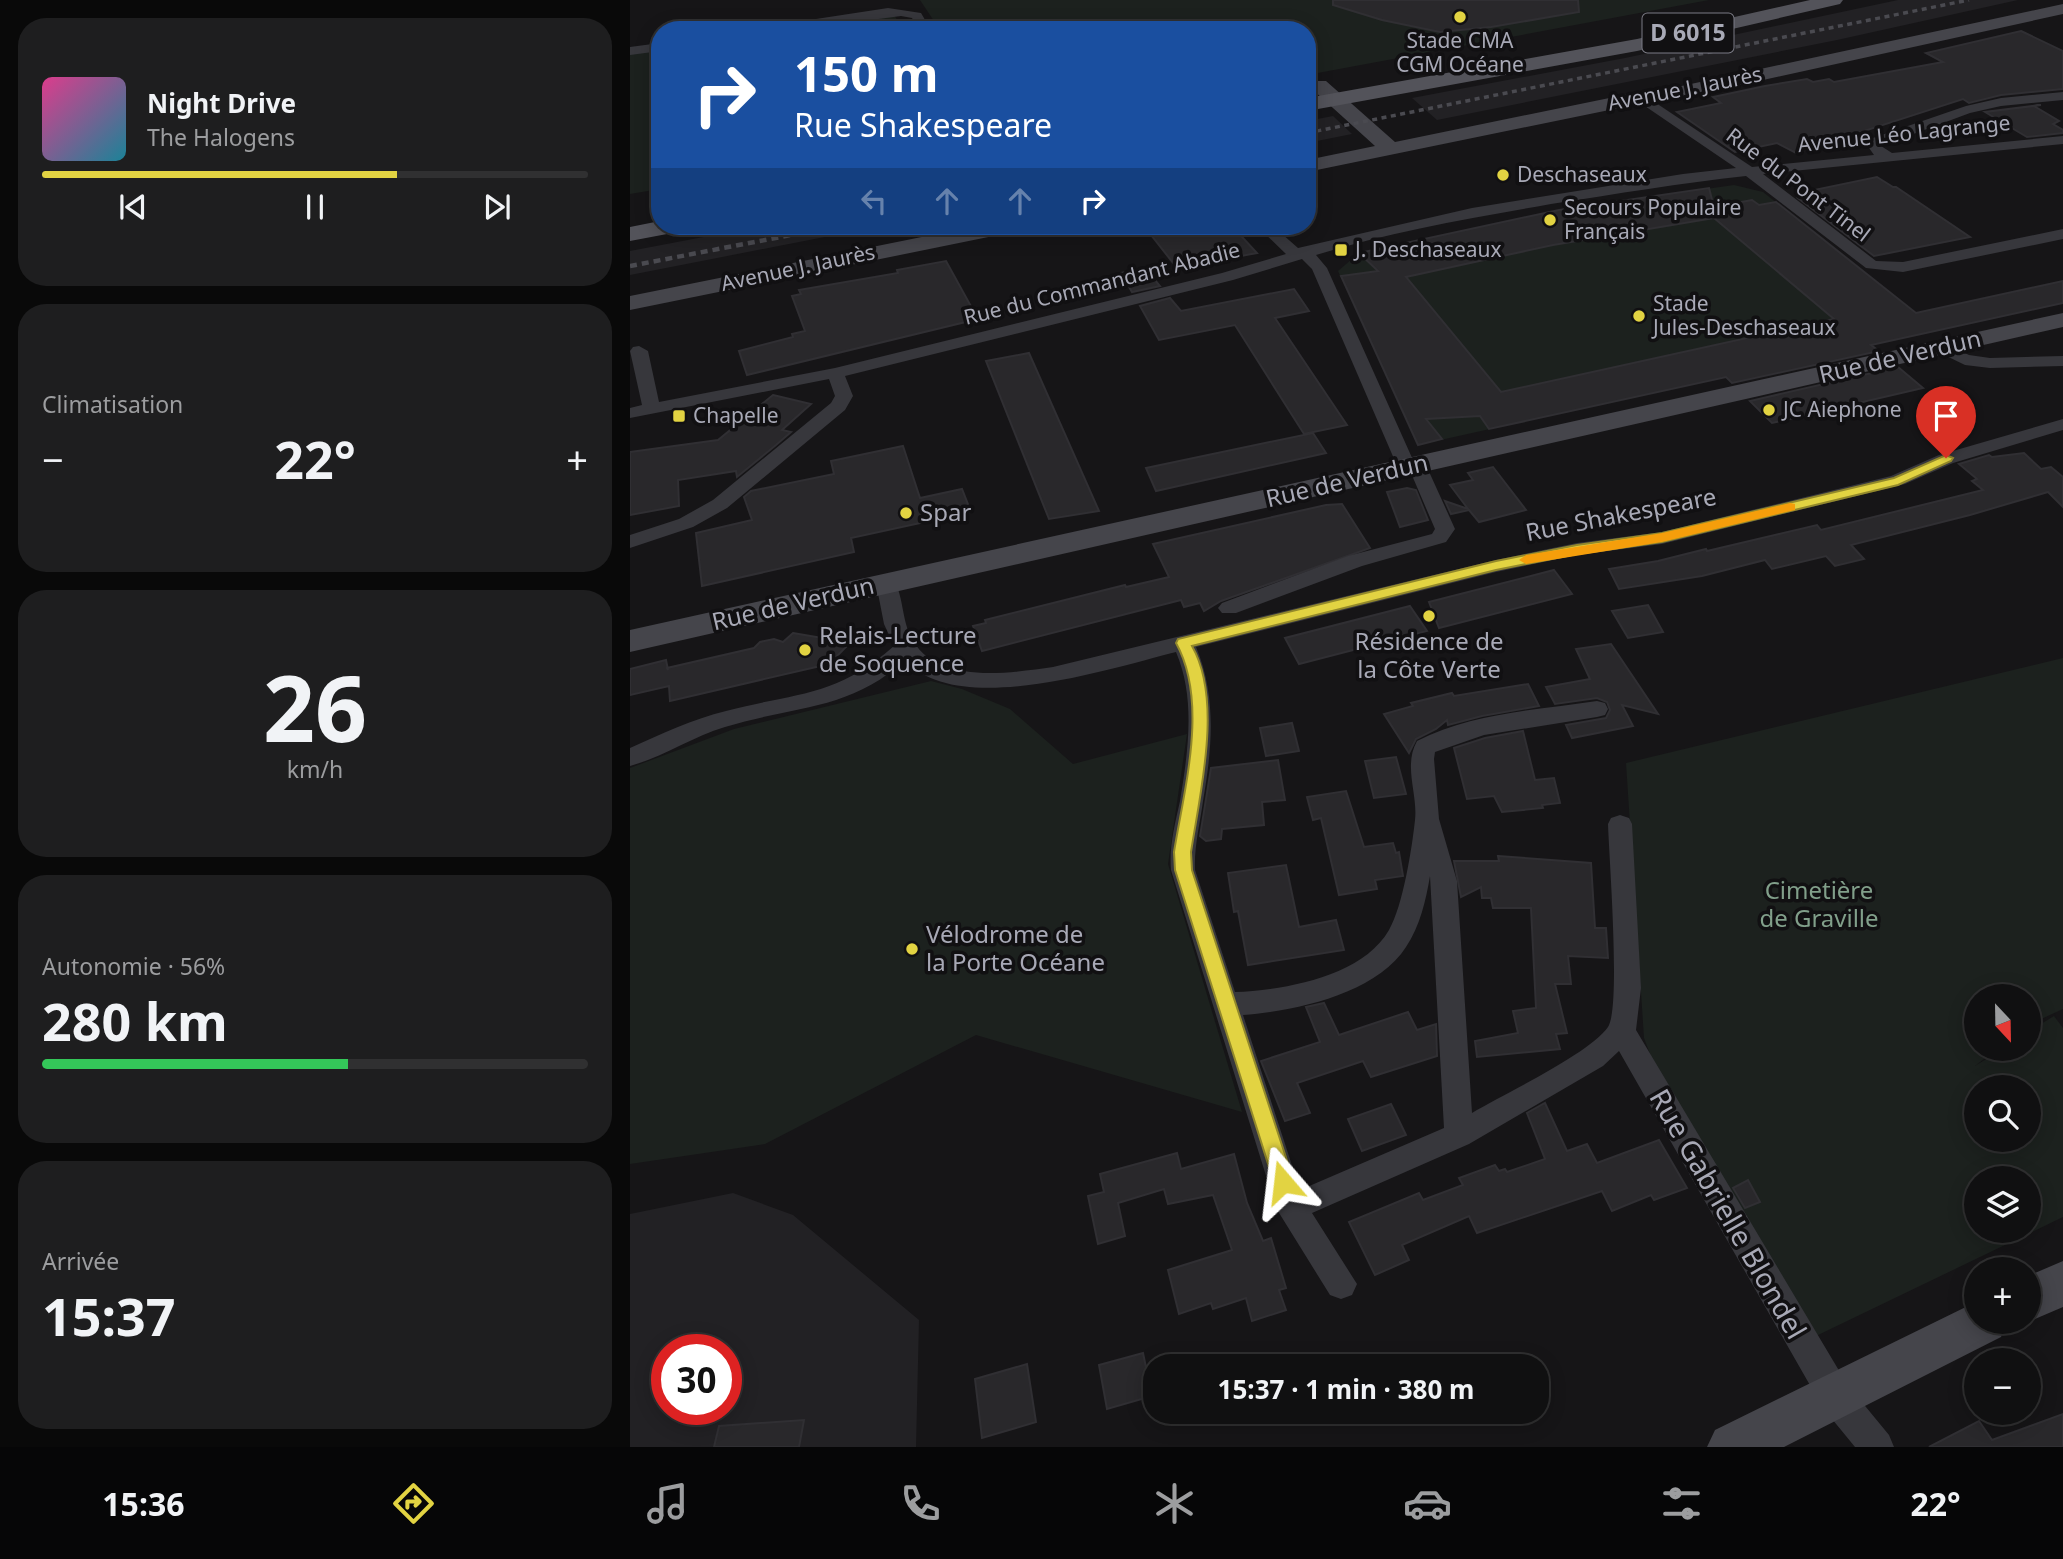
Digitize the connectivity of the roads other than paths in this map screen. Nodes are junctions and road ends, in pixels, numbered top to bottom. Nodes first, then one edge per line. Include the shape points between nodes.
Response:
1 (1776, 0) edge
2 (1833, 0) edge
3 (2063, 6) edge
4 (836, 21) edge
5 (920, 21) edge
6 (651, 48) edge
7 (630, 51) edge
8 (1320, 91) edge
9 (2063, 96) edge
10 (1644, 99) junction
11 (2063, 140) edge
12 (1391, 149) junction
13 (1889, 157) junction
14 (1316, 164) edge
15 (1749, 171) junction
16 (651, 208) edge
17 (630, 212) edge
18 (651, 230) edge
19 (630, 234) edge
20 (2063, 234) edge
21 (964, 235) edge
22 (1276, 235) edge
23 (1299, 252) junction
24 (630, 303) edge
25 (2063, 320) edge
26 (1989, 337) junction
27 (1941, 347) junction
28 (639, 351) dead end
29 (2063, 361) edge
30 (2022, 362) junction
31 (835, 373) junction
32 (652, 410) junction
33 (630, 414) edge
34 (2063, 424) edge
35 (1412, 466) junction
36 (630, 542) edge
37 (886, 583) junction
38 (1229, 608) dead end
39 (630, 641) edge
40 (1183, 643) junction
41 (906, 648) junction
42 (1597, 709) dead end
43 (630, 758) edge
44 (1427, 819) junction
45 (1620, 824) dead end
46 (1227, 1004) junction
47 (1622, 1031) junction
48 (1459, 1135) junction
49 (1292, 1208) junction
50 (2063, 1283) edge
51 (1341, 1284) dead end
52 (2041, 1294) edge
53 (1964, 1332) edge
54 (1835, 1396) junction
55 (1732, 1447) edge
56 (1877, 1447) edge

1 - 8 main road, D 6015
2 - 8 main road, D 6015 via 1680,36
3 - 10 street, Avenue J. Jaurès
4 - 5 street via 901,12
6 - 7 street
8 - 12 street
9 - 13 street via 1966,110 1878,141 1876,150
10 - 12 street, Avenue J. Jaurès
10 - 15 street, Rue du Pont Tinel
11 - 13 street, Avenue Léo Lagrange
12 - 14 street, Avenue J. Jaurès
13 - 15 street, Avenue Léo Lagrange
15 - 20 street, Rue du Pont Tinel via 1872,265 1902,267
15 - 23 street, Rue du Commandant Abadie via 1540,200
16 - 17 main road
18 - 19 main road
21 - 24 street, Avenue J. Jaurès
22 - 23 street
23 - 31 street, Rue du Commandant Abadie via 1227,277
23 - 35 street via 1319,268
25 - 26 street, Rue de Verdun
26 - 27 street, Rue de Verdun
26 - 30 street
27 - 30 street via 1965,360
27 - 35 street, Rue de Verdun
28 - 32 street
29 - 30 street
31 - 32 street, Rue du Commandant Abadie
31 - 36 street via 844,396 839,406 720,504 686,523
32 - 33 street, Rue du Commandant Abadie
34 - 40 street, Rue Shakespeare via 1946,458 1898,481 1662,538 1496,566
35 - 37 street, Rue de Verdun
35 - 38 street via 1445,529 1439,538 1355,561
37 - 39 street, Rue de Verdun
37 - 41 street
40 - 41 street, Rue Shakespeare via 1053,675 984,681 951,676 926,665
40 - 46 street via 1192,659 1202,732 1182,852 1184,870
41 - 43 street via 853,686 822,698 727,719
42 - 44 street via 1437,739 1425,747 1422,759
44 - 46 street via 1410,909 1397,939 1376,961 1318,993 1268,1003
44 - 48 street via 1444,881
45 - 47 street via 1628,988
46 - 49 street
47 - 48 street via 1593,1058
47 - 54 street, Rue Gabrielle Blondel
48 - 49 street
49 - 51 street
50 - 52 street
53 - 54 street
54 - 55 street
54 - 56 street, Rue Gabrielle Blondel

